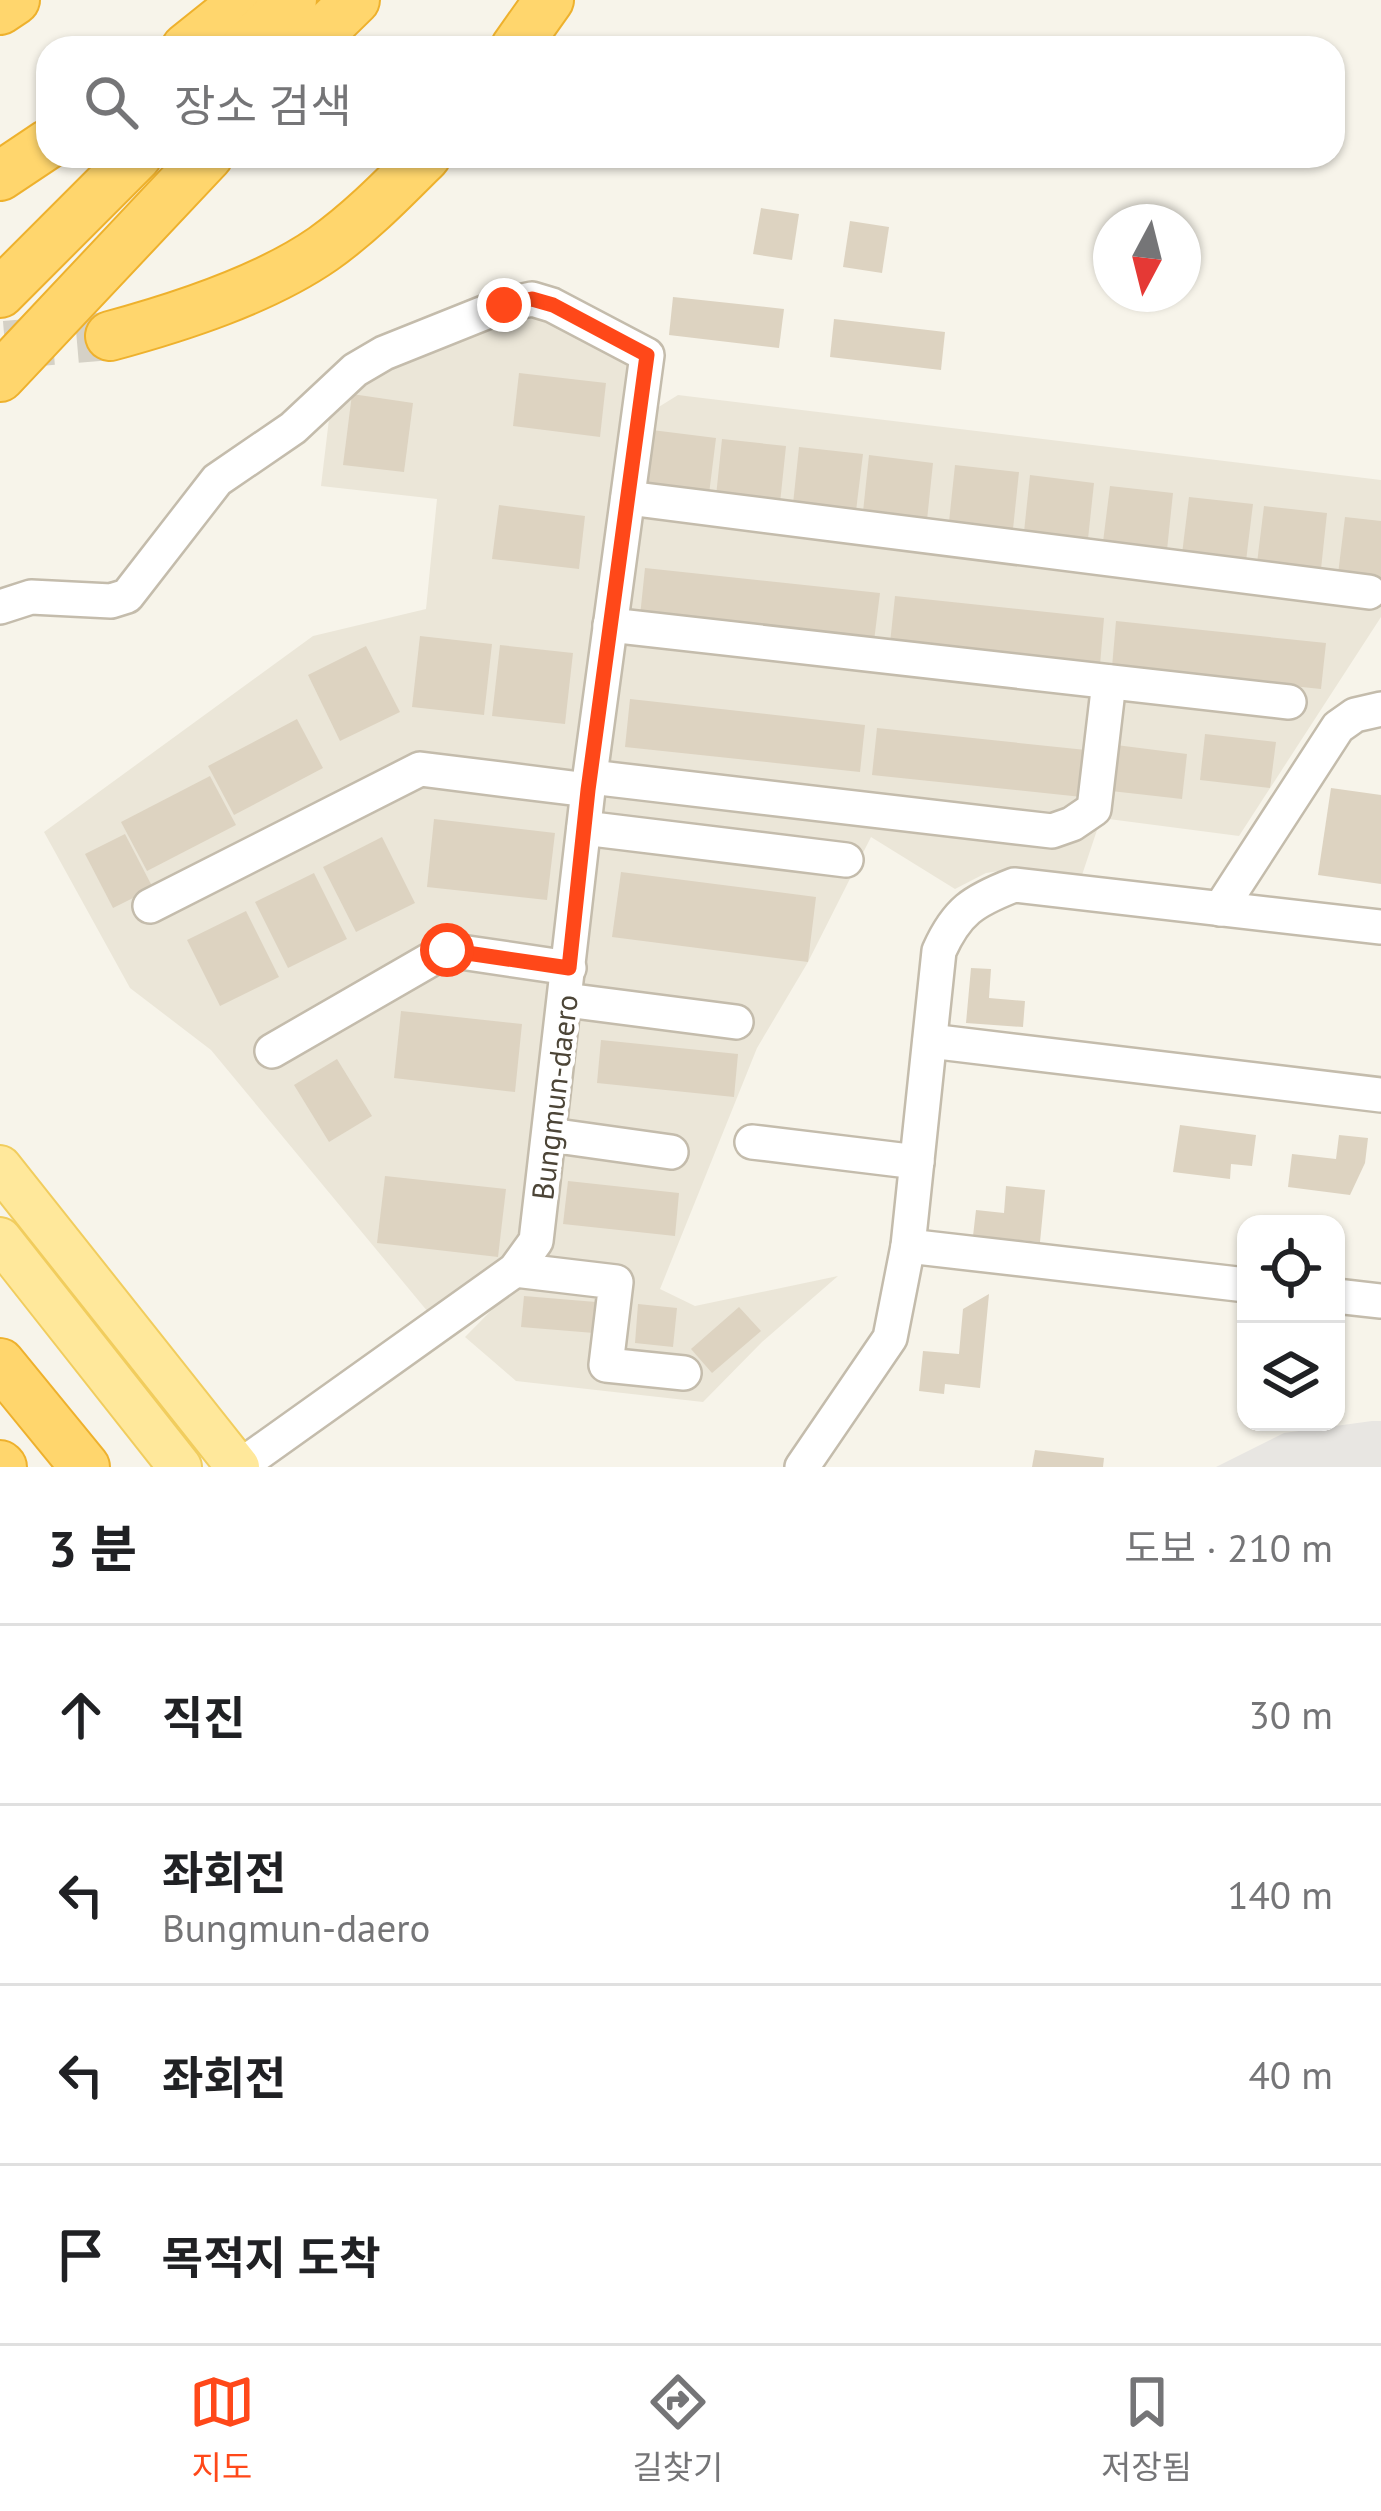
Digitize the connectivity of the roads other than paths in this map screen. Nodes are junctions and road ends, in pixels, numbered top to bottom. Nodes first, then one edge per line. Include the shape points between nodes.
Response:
1 (14, 0) edge
2 (246, 0) edge
3 (292, 0) edge
4 (549, 0) edge
5 (348, 7) edge
6 (0, 10) edge
7 (201, 36) edge
8 (256, 36) edge
9 (320, 36) edge
10 (523, 36) edge
11 (36, 152) edge
12 (125, 168) edge
13 (184, 168) edge
14 (197, 168) edge
15 (414, 168) edge
16 (0, 176) edge
17 (0, 293) edge
18 (110, 337) tunnel mouth
19 (0, 349) edge
20 (0, 377) edge
21 (628, 498) junction
22 (1370, 592) dead end
23 (0, 607) edge
24 (610, 625) junction
25 (1109, 682) junction
26 (1288, 702) dead end
27 (1381, 709) edge
28 (590, 784) junction
29 (584, 828) junction
30 (846, 860) dead end
31 (149, 906) dead end
32 (1220, 909) junction
33 (1381, 927) edge
34 (567, 984) junction
35 (736, 1022) dead end
36 (930, 1041) junction
37 (272, 1051) dead end
38 (1381, 1095) edge
39 (550, 1136) junction
40 (752, 1142) dead end
41 (671, 1152) dead end
42 (917, 1162) junction
43 (0, 1167) edge
44 (0, 1239) edge
45 (908, 1246) junction
46 (515, 1270) junction
47 (1237, 1284) edge
48 (1345, 1297) edge
49 (1381, 1301) edge
50 (0, 1364) edge
51 (684, 1373) dead end
52 (85, 1467) edge
53 (180, 1467) edge
54 (238, 1467) edge
55 (802, 1467) edge

1 - 6 highway
2 - 7 highway
3 - 8 highway
4 - 10 highway
5 - 9 highway
11 - 16 highway
12 - 17 highway
13 - 19 highway
14 - 20 highway
15 - 18 highway via 320,251 224,298
21 - 22 street
21 - 23 street, Bungmun-daero via 647,355 532,299 355,370 293,428 217,480 127,596 31,597
21 - 24 street, Bungmun-daero
24 - 25 street
24 - 28 street, Bungmun-daero
25 - 26 street
25 - 28 street via 1094,809 1052,831
27 - 32 street via 1338,727
28 - 29 street, Bungmun-daero
28 - 31 street via 420,769
29 - 30 street
29 - 34 street, Bungmun-daero
32 - 33 street
32 - 36 street via 1014,885 987,896 952,920 939,951
34 - 35 street
34 - 37 street via 447,950
34 - 39 street, Bungmun-daero
36 - 38 street
36 - 42 street
39 - 41 street
39 - 46 street, Bungmun-daero via 536,1240
40 - 42 street
42 - 45 street
43 - 54 main road
44 - 53 main road
45 - 47 street
45 - 55 street via 890,1338
46 - 51 street via 616,1282 606,1365
46 - 54 street
48 - 49 street
50 - 52 highway

